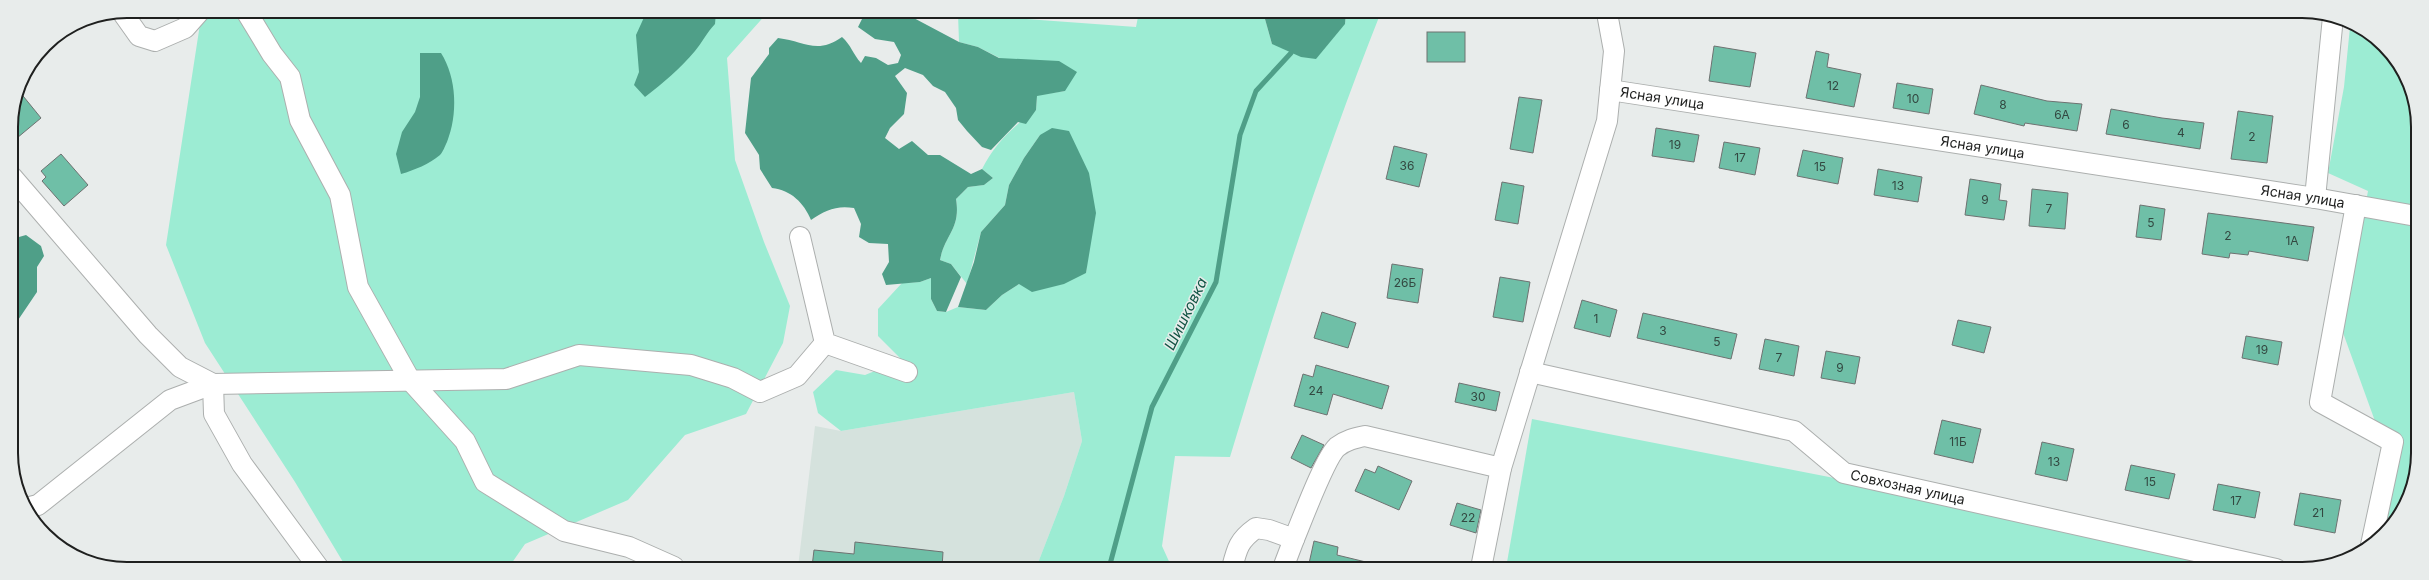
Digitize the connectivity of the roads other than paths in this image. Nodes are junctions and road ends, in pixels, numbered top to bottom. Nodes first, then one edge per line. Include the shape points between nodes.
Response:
1 (126, 18) edge
2 (194, 18) edge
3 (250, 18) edge
4 (1608, 18) edge
5 (2332, 23) edge
6 (1610, 90) junction
7 (18, 184) edge
8 (2315, 198) junction
9 (2356, 205) junction
10 (2411, 215) edge
11 (800, 237) dead end
12 (825, 343) junction
13 (908, 372) dead end
14 (1530, 372) junction
15 (410, 380) junction
16 (213, 384) junction
17 (1501, 468) junction
18 (32, 507) edge
19 (2373, 536) edge
20 (1294, 539) junction
21 (314, 562) edge
22 (663, 562) edge
23 (1234, 562) edge
24 (1285, 562) edge
25 (1482, 562) edge
26 (2244, 562) edge

1 - 2 street via 139,36 155,41 185,28
3 - 15 street via 272,54 290,77 300,120 340,195 358,287
4 - 6 street via 1614,51
5 - 8 street
6 - 8 street, Ясная улица
6 - 14 street via 1607,121
7 - 16 street via 148,335 180,367
8 - 9 street, Ясная улица
9 - 10 street, Ясная улица
9 - 19 street via 2320,402 2393,442
11 - 12 street
12 - 13 street
12 - 15 street via 797,376 760,392 733,378 691,365 579,355 506,379
14 - 17 street
14 - 26 street, Совхозная улица via 1794,431 1844,473
15 - 16 street
15 - 22 street via 465,440 485,482 564,531 629,547
16 - 18 street via 170,400 38,505
16 - 21 street via 214,414 242,464
17 - 20 street via 1365,436 1347,440 1336,448 1326,466
17 - 25 street
20 - 23 street via 1256,528 1246,535 1238,546
20 - 24 street

